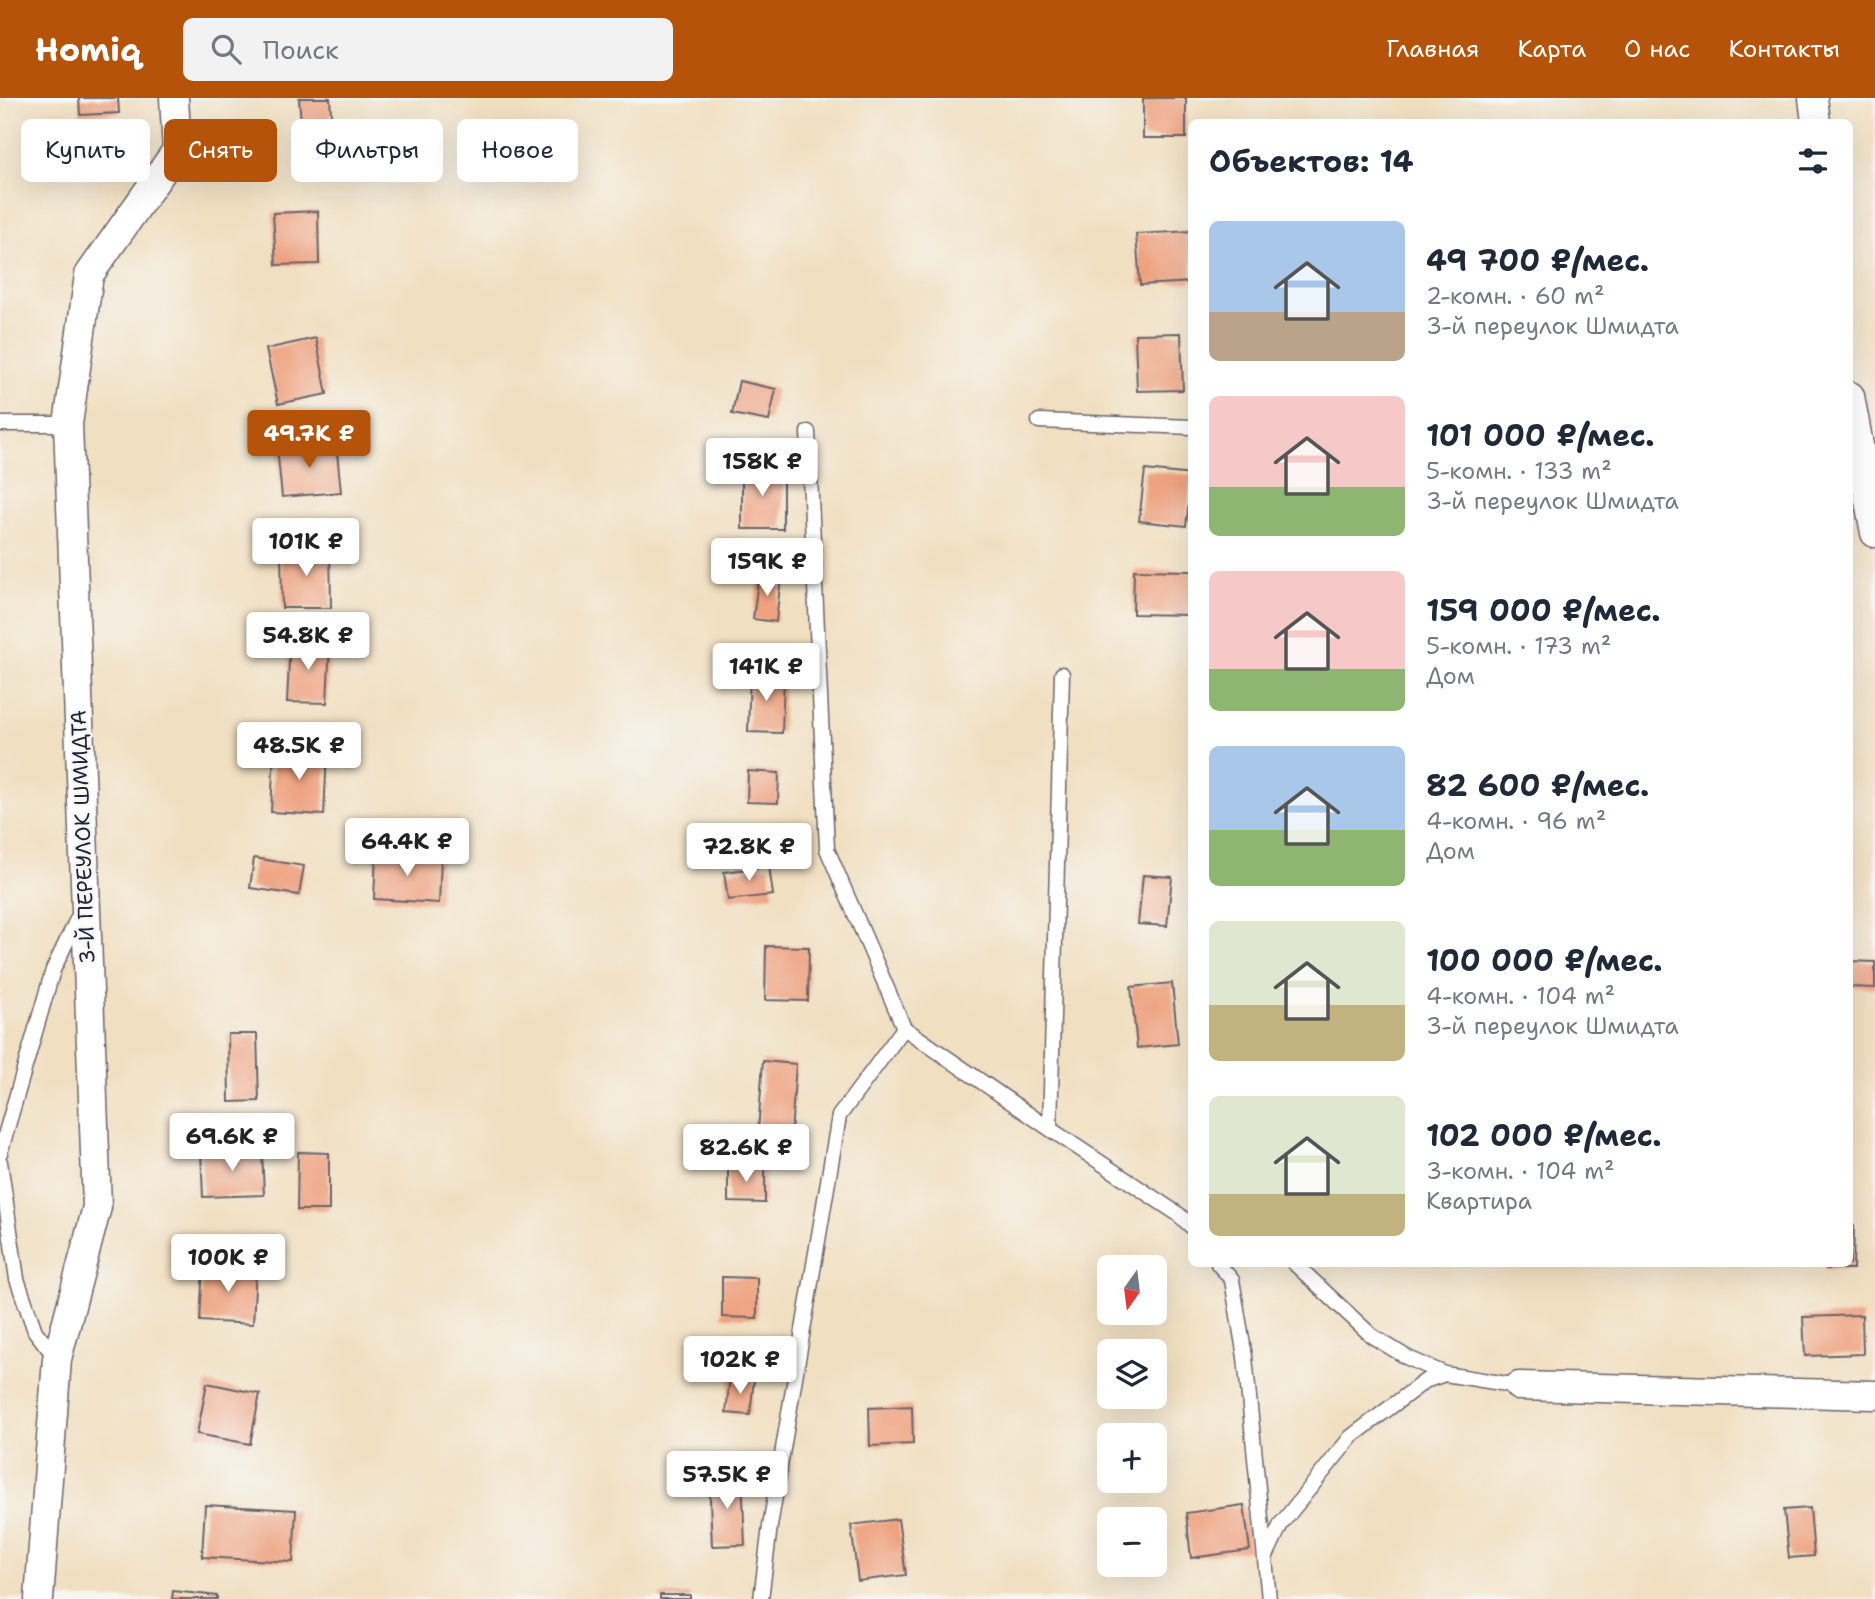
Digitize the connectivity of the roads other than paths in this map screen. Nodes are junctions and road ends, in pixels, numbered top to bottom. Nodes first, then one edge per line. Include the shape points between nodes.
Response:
1 (174, 98) edge
2 (1813, 98) edge
3 (1816, 119) edge
4 (1039, 422) dead end
5 (0, 424) edge
6 (68, 424) junction
7 (1188, 428) edge
8 (1853, 428) edge
9 (808, 432) dead end
10 (1857, 470) edge
11 (1875, 533) edge
12 (1062, 674) dead end
13 (83, 906) dead end
14 (904, 1028) junction
15 (1050, 1129) junction
16 (0, 1153) edge
17 (0, 1162) edge
18 (1185, 1216) edge
19 (1221, 1267) edge
20 (1298, 1267) edge
21 (57, 1359) junction
22 (1446, 1374) junction
23 (1519, 1385) joint
24 (1875, 1395) edge
25 (1265, 1558) junction
26 (39, 1599) edge
27 (761, 1599) edge
28 (1269, 1599) edge

1 - 6 street, 3-Й ПЕРЕУЛОК ШМИДТА via 177,150 89,275
2 - 3 street
4 - 7 lane
5 - 6 lane
6 - 21 street, 3-Й ПЕРЕУЛОК ШМИДТА via 97,1206
8 - 10 street
9 - 14 lane via 827,849
10 - 11 street
12 - 15 lane
13 - 16 lane via 53,971
14 - 15 lane
14 - 27 lane via 839,1116
15 - 18 lane
17 - 21 lane via 17,1279 35,1331
19 - 25 lane via 1232,1280 1245,1357
20 - 22 lane via 1372,1336
21 - 26 street, 3-Й ПЕРЕУЛОК ШМИДТА
22 - 23 lane
22 - 25 lane via 1425,1381 1351,1437 1280,1524
23 - 24 street
25 - 28 lane

